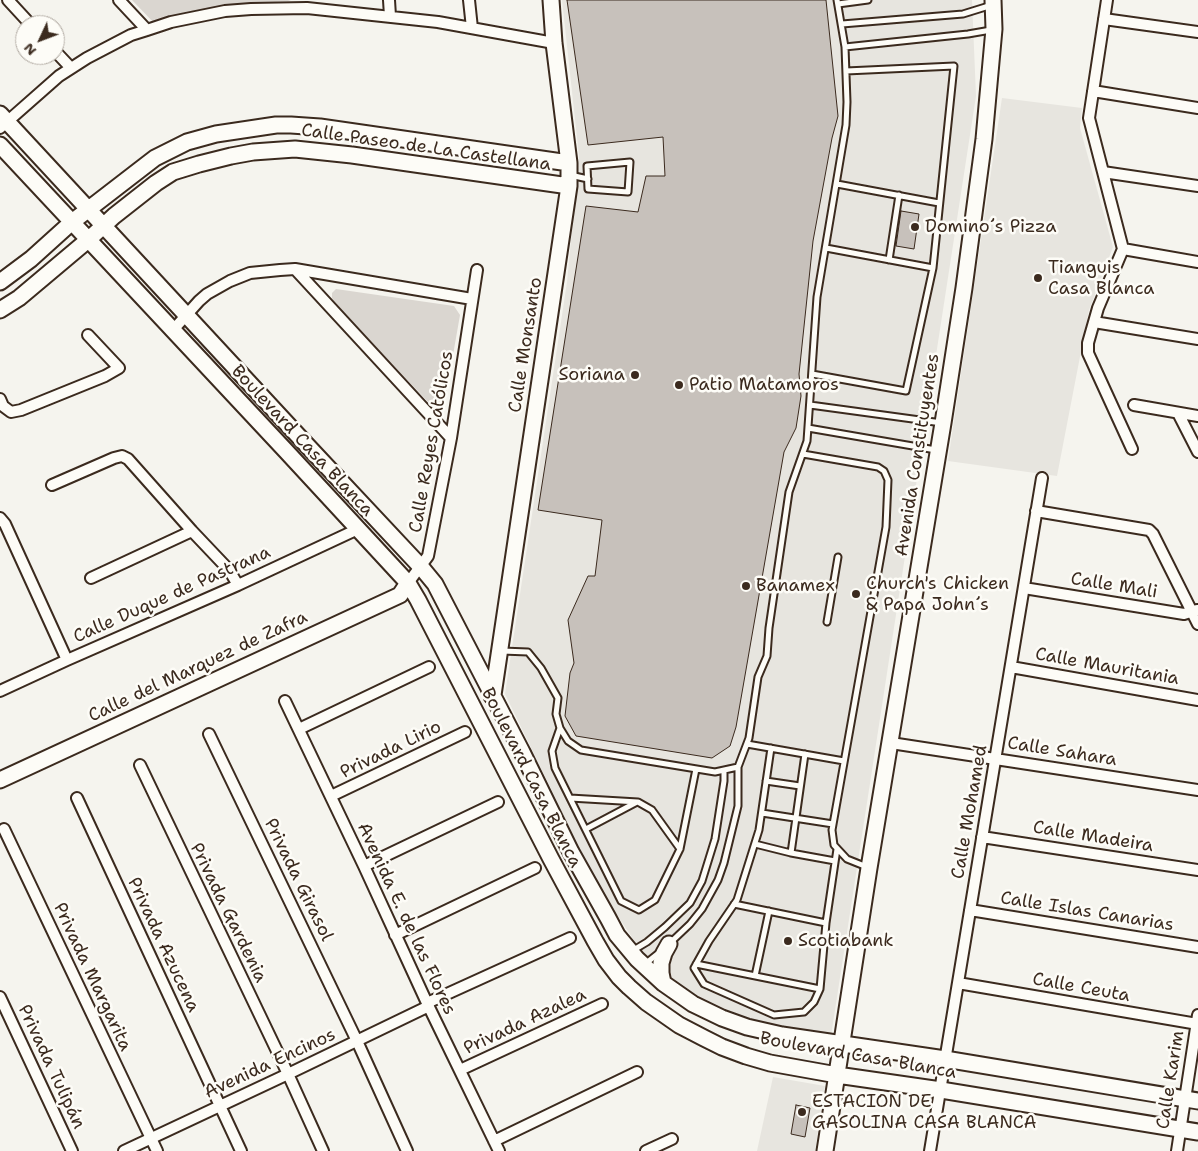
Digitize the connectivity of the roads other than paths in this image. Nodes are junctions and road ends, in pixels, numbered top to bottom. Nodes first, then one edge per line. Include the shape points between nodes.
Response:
1 (8, 0) edge
2 (119, 0) edge
3 (388, 0) edge
4 (469, 0) edge
5 (551, 0) edge
6 (868, 0) edge
7 (1107, 0) edge
8 (838, 2) edge
9 (993, 2) edge
10 (307, 4) edge
11 (22, 15) edge
12 (390, 16) junction
13 (1104, 19) junction
14 (842, 24) junction
15 (472, 28) junction
16 (994, 29) junction
17 (147, 30) junction
18 (1198, 32) edge
19 (554, 42) junction
20 (845, 47) junction
21 (65, 62) edge
22 (71, 68) junction
23 (846, 71) junction
24 (1093, 91) junction
25 (1198, 108) edge
26 (2, 121) edge
27 (0, 145) edge
28 (1103, 172) junction
29 (569, 175) junction
30 (588, 179) junction
31 (837, 184) junction
32 (1198, 186) edge
33 (899, 195) junction
34 (940, 203) junction
35 (88, 209) junction
36 (72, 222) junction
37 (103, 226) junction
38 (88, 240) junction
39 (826, 248) junction
40 (1123, 249) junction
41 (889, 260) junction
42 (1198, 262) edge
43 (932, 268) junction
44 (295, 269) junction
45 (477, 270) dead end
46 (0, 282) edge
47 (472, 299) junction
48 (0, 310) edge
49 (186, 316) junction
50 (1094, 322) junction
51 (173, 330) junction
52 (88, 335) dead end
53 (1198, 339) edge
54 (812, 374) junction
55 (0, 399) edge
56 (810, 405) junction
57 (1134, 405) dead end
58 (1178, 413) junction
59 (1198, 416) edge
60 (943, 423) junction
61 (808, 428) junction
62 (451, 438) junction
63 (1132, 449) dead end
64 (938, 450) junction
65 (1198, 452) edge
66 (803, 454) junction
67 (1042, 478) dead end
68 (343, 484) junction
69 (52, 485) dead end
70 (328, 497) junction
71 (1036, 511) junction
72 (0, 518) edge
73 (358, 529) junction
74 (192, 531) junction
75 (838, 557) dead end
76 (421, 566) junction
77 (91, 578) dead end
78 (408, 583) junction
79 (238, 585) junction
80 (1024, 588) junction
81 (1195, 611) edge
82 (827, 622) dead end
83 (1198, 624) edge
84 (499, 651) junction
85 (67, 660) junction
86 (429, 667) dead end
87 (1011, 667) junction
88 (0, 691) edge
89 (493, 696) junction
90 (1198, 700) edge
91 (285, 701) dead end
92 (473, 707) junction
93 (560, 728) junction
94 (299, 729) junction
95 (465, 732) dead end
96 (209, 734) dead end
97 (891, 743) junction
98 (747, 744) junction
99 (771, 748) junction
100 (805, 754) junction
101 (996, 758) junction
102 (844, 761) junction
103 (140, 765) dead end
104 (738, 767) junction
105 (696, 769) junction
106 (724, 770) junction
107 (0, 780) edge
108 (766, 781) junction
109 (800, 786) junction
110 (1198, 790) edge
111 (331, 796) junction
112 (77, 798) dead end
113 (570, 798) junction
114 (498, 802) dead end
115 (638, 802) junction
116 (762, 813) junction
117 (796, 818) junction
118 (833, 824) junction
119 (4, 829) dead end
120 (586, 829) junction
121 (982, 837) junction
122 (755, 844) junction
123 (680, 849) junction
124 (837, 849) junction
125 (791, 853) junction
126 (835, 862) junction
127 (364, 866) junction
128 (535, 868) dead end
129 (869, 868) junction
130 (1198, 870) edge
131 (734, 904) junction
132 (970, 910) junction
133 (769, 911) junction
134 (826, 923) junction
135 (395, 934) junction
136 (570, 938) dead end
137 (669, 944) junction
138 (1198, 947) edge
139 (631, 952) junction
140 (606, 960) junction
141 (696, 964) junction
142 (643, 966) junction
143 (755, 976) junction
144 (663, 983) junction
145 (958, 983) junction
146 (820, 989) junction
147 (0, 998) edge
148 (646, 1002) junction
149 (428, 1004) junction
150 (602, 1004) dead end
151 (1198, 1021) edge
152 (357, 1041) junction
153 (842, 1044) junction
154 (945, 1059) junction
155 (460, 1070) junction
156 (637, 1072) dead end
157 (288, 1074) junction
158 (837, 1075) junction
159 (940, 1090) junction
160 (1191, 1099) edge
161 (220, 1105) junction
162 (1180, 1129) junction
163 (1198, 1132) edge
164 (151, 1138) junction
165 (672, 1139) dead end
166 (494, 1141) junction
167 (72, 1151) edge
168 (124, 1151) edge
169 (157, 1151) edge
170 (241, 1151) edge
171 (323, 1151) edge
172 (407, 1151) edge
173 (499, 1151) edge
174 (646, 1151) edge
175 (825, 1151) edge
176 (930, 1151) edge
177 (1177, 1151) edge

1 - 11 street
2 - 17 street
3 - 12 street
4 - 15 street
5 - 19 street, Calle Monsanto
6 - 8 lane
7 - 13 street
8 - 14 lane
9 - 14 lane via 963,14
9 - 16 street, Avenida Constituyentes
10 - 12 street
10 - 17 street via 225,11
12 - 15 street
13 - 18 street
13 - 24 street
14 - 20 lane
15 - 19 street
16 - 20 lane
16 - 60 street, Avenida Constituyentes via 984,139
17 - 22 street via 131,35
19 - 29 street, Calle Monsanto
20 - 23 lane
21 - 22 street
22 - 26 street
23 - 31 lane via 846,125
23 - 34 lane via 954,66
24 - 25 street
24 - 28 street via 1089,121
26 - 35 street, Boulevard Casa Blanca
27 - 36 street, Boulevard Casa Blanca
28 - 32 street
28 - 40 street
29 - 30 lane
29 - 35 street, Calle Paseo de La Castellana via 320,127 276,126 216,134 187,142 148,163
29 - 37 street, Calle Paseo de La Castellana via 313,150 252,152 173,172
29 - 84 street, Calle Monsanto
30 - 30 lane via 587,166 630,162 628,192 588,189
31 - 33 lane
31 - 39 lane
33 - 34 lane
33 - 41 lane
34 - 43 lane
35 - 36 street, Calle Paseo de La Castellana
35 - 37 street, Boulevard Casa Blanca
36 - 38 street, Boulevard Casa Blanca
36 - 46 street, Calle Paseo de La Castellana
37 - 38 street, Calle Paseo de La Castellana
37 - 49 street, Boulevard Casa Blanca
38 - 48 street, Calle Paseo de La Castellana
38 - 51 street, Boulevard Casa Blanca
39 - 41 lane
39 - 54 lane via 817,297
40 - 42 street
40 - 50 street
41 - 43 lane
43 - 54 lane via 906,391
44 - 47 street
44 - 49 street via 239,277 208,294
44 - 62 street
45 - 47 street, Calle Reyes Católicos
47 - 62 street, Calle Reyes Católicos
49 - 51 street
49 - 68 street, Boulevard Casa Blanca
50 - 53 street
50 - 63 street via 1088,353
51 - 70 street, Boulevard Casa Blanca
52 - 55 street via 119,368 21,410 11,412
54 - 56 lane
56 - 60 lane
56 - 61 lane
57 - 58 street
58 - 59 street
58 - 65 street
60 - 64 street, Avenida Constituyentes
61 - 64 lane
61 - 66 lane
62 - 76 street, Calle Reyes Católicos via 428,556
64 - 97 street, Avenida Constituyentes
66 - 98 lane via 789,492 766,656 758,677
66 - 102 lane via 878,467 888,480 886,527
67 - 71 street, Calle Mohamed
68 - 70 street
68 - 76 street, Boulevard Casa Blanca
69 - 74 street via 122,456
70 - 73 street, Boulevard Casa Blanca
71 - 80 street, Calle Mohamed
71 - 81 street via 1149,530
72 - 85 street
73 - 78 street, Boulevard Casa Blanca
73 - 79 street, Calle Duque de Pastrana
74 - 77 street
74 - 79 street via 229,570
75 - 82 lane
76 - 78 street, Calle Reyes Católicos
76 - 89 street, Boulevard Casa Blanca via 435,584
78 - 92 street, Boulevard Casa Blanca
78 - 107 street, Calle del Marquez de Zafra via 400,595
79 - 85 street, Calle Duque de Pastrana
80 - 81 street, Calle Mali via 1184,614
80 - 87 street, Calle Mohamed
81 - 83 street
84 - 89 street, Calle Monsanto
84 - 93 lane via 528,652 541,668 558,698 556,714
85 - 88 street, Calle Duque de Pastrana
86 - 94 street
87 - 90 street, Calle Mauritania
87 - 101 street, Calle Mohamed
89 - 92 street
89 - 139 street, Boulevard Casa Blanca via 571,852 617,934
91 - 94 street, Avenida E. de las Flores
92 - 140 street, Boulevard Casa Blanca
93 - 105 lane via 568,741 581,750
93 - 113 lane via 552,752 555,768
94 - 111 street, Avenida E. de las Flores
95 - 111 street, Privada Lirio
96 - 152 street, Privada Girasol
97 - 101 street, Calle Sahara
97 - 129 street, Avenida Constituyentes
98 - 99 lane
98 - 104 lane
99 - 100 lane
99 - 108 lane
100 - 102 lane
100 - 109 lane
101 - 110 street, Calle Sahara
101 - 121 street, Calle Mohamed
102 - 118 lane
103 - 157 street, Privada Gardenia
104 - 106 lane
104 - 137 lane via 738,806 718,880 702,909
105 - 106 lane
105 - 123 lane
106 - 139 lane via 715,839 702,881 690,903 647,942
108 - 109 lane
108 - 116 lane
109 - 117 lane
111 - 127 street, Avenida E. de las Flores
112 - 161 street, Privada Azucena
113 - 115 lane
113 - 120 lane
114 - 127 street
115 - 120 lane
115 - 123 lane via 652,810
116 - 117 lane
116 - 122 lane
117 - 118 lane
117 - 125 lane
118 - 124 lane
119 - 164 street, Privada Margarita
120 - 123 lane via 621,901 639,910 655,900
121 - 130 street, Calle Madeira
121 - 132 street, Calle Mohamed
122 - 125 lane
122 - 131 lane
124 - 126 lane
124 - 129 lane via 847,859
125 - 126 lane
126 - 134 lane
127 - 135 street, Avenida E. de las Flores
128 - 135 street
129 - 153 street, Avenida Constituyentes
131 - 133 lane
131 - 141 lane
132 - 138 street, Calle Islas Canarias
132 - 145 street, Calle Mohamed
133 - 134 lane
133 - 143 lane
134 - 146 lane
135 - 149 street, Avenida E. de las Flores
136 - 149 street, Avenida Encinos
137 - 142 lane
137 - 144 street via 661,963
139 - 140 street
139 - 142 street, Boulevard Casa Blanca
140 - 148 street, Boulevard Casa Blanca
141 - 143 lane
141 - 146 lane via 694,968 704,984 774,1015 804,1012
142 - 144 street, Boulevard Casa Blanca
142 - 148 street via 638,983
143 - 146 lane
144 - 153 street, Boulevard Casa Blanca via 693,1004 747,1027
145 - 151 street, Calle Ceuta
145 - 154 street, Calle Mohamed
147 - 167 street, Privada Tulipán
148 - 158 street, Boulevard Casa Blanca via 722,1047 770,1063
149 - 152 street, Avenida Encinos
149 - 155 street, Avenida E. de las Flores
150 - 155 street, Privada Azalea
151 - 160 street, Calle Karim
152 - 157 street, Avenida Encinos
152 - 172 street, Privada Girasol
153 - 154 street, Boulevard Casa Blanca
153 - 158 street, Avenida Constituyentes
154 - 159 street, Calle Mohamed
154 - 160 street, Boulevard Casa Blanca
155 - 166 street, Avenida E. de las Flores
156 - 166 street
157 - 161 street, Avenida Encinos
157 - 171 street, Privada Gardenia
158 - 159 street, Boulevard Casa Blanca
158 - 175 street, Avenida Constituyentes
159 - 162 street, Boulevard Casa Blanca
159 - 176 street, Calle Mohamed
160 - 162 street, Calle Karim
161 - 164 street, Avenida Encinos
161 - 170 street, Privada Azucena
162 - 163 street, Boulevard Casa Blanca
162 - 177 street, Calle Karim
164 - 168 street, Avenida Encinos
164 - 169 street, Privada Margarita
165 - 174 street
166 - 173 street, Avenida E. de las Flores

